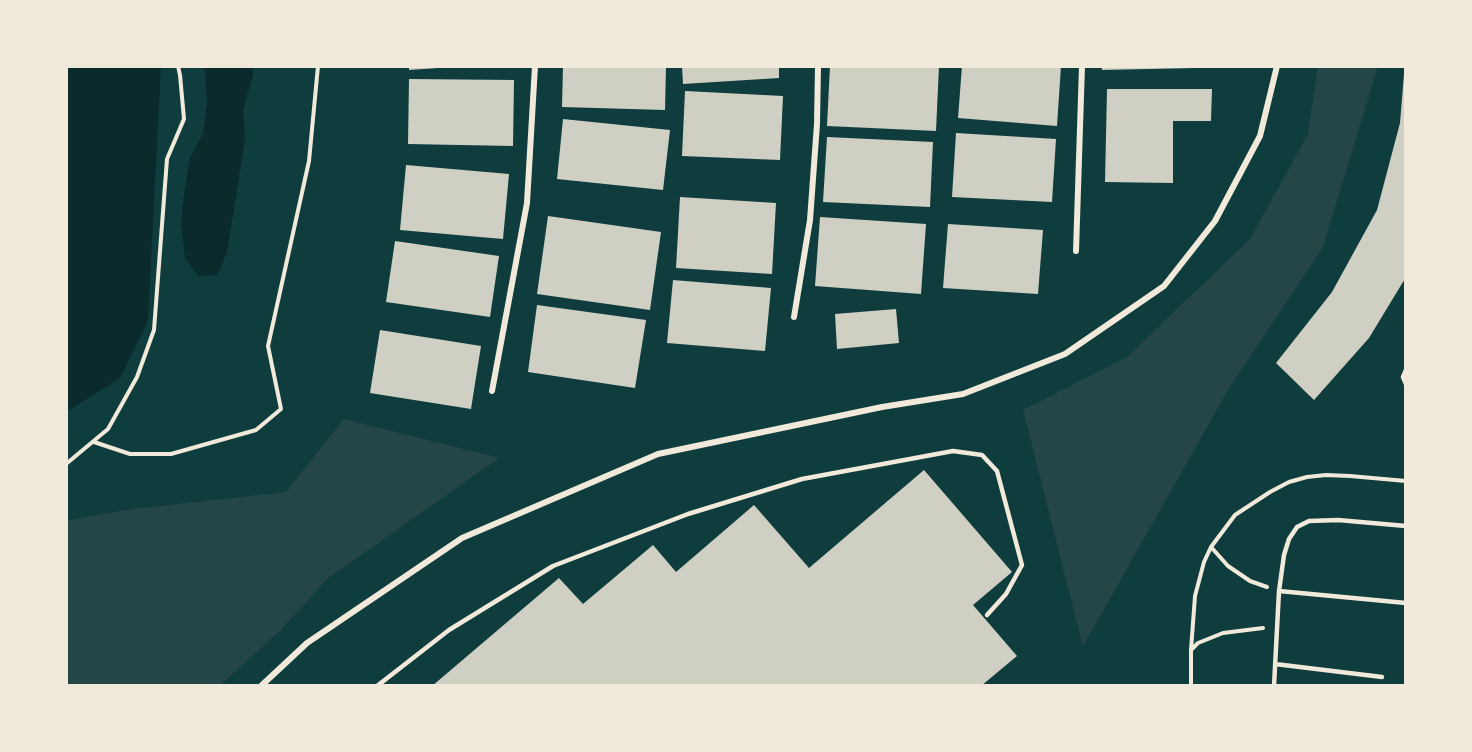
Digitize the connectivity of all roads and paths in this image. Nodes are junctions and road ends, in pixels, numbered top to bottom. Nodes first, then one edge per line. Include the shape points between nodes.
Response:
1 (178, 66) edge
2 (318, 66) edge
3 (535, 66) edge
4 (818, 66) edge
5 (1082, 66) edge
6 (1276, 66) edge
7 (1076, 251) dead end
8 (794, 317) dead end
9 (1406, 370) edge
10 (1406, 384) edge
11 (492, 391) dead end
12 (94, 442) junction
13 (66, 464) edge
14 (1406, 481) edge
15 (1406, 526) edge
16 (1211, 547) junction
17 (1279, 591) junction
18 (1406, 603) edge
19 (987, 615) dead end
20 (1277, 626) junction
21 (1191, 650) junction
22 (1275, 664) junction
23 (1382, 677) dead end
24 (261, 686) edge
25 (377, 686) edge
26 (1191, 686) edge
27 (1274, 686) edge

1 - 12 path via 184,119 167,159 154,330 137,377 108,429
2 - 12 path via 309,161 268,346 282,409 256,430 171,453 130,454
3 - 11 street via 527,203
4 - 8 street via 810,220
5 - 7 street
6 - 24 street via 1260,136 1215,221 1164,286 1065,354 963,394 658,454 462,538 308,643
9 - 10 lane
12 - 13 path
14 - 16 path via 1326,475 1290,482 1235,515
15 - 17 lane via 1309,520 1297,527 1289,539
16 - 17 path via 1228,566 1250,581
16 - 21 path via 1195,596
17 - 18 lane
17 - 20 lane
19 - 25 lane via 1006,594 1022,566 997,471 982,455 953,451 802,479 688,514 553,566 449,630
20 - 21 path via 1222,633
20 - 22 lane
21 - 26 path
22 - 23 lane
22 - 27 lane

